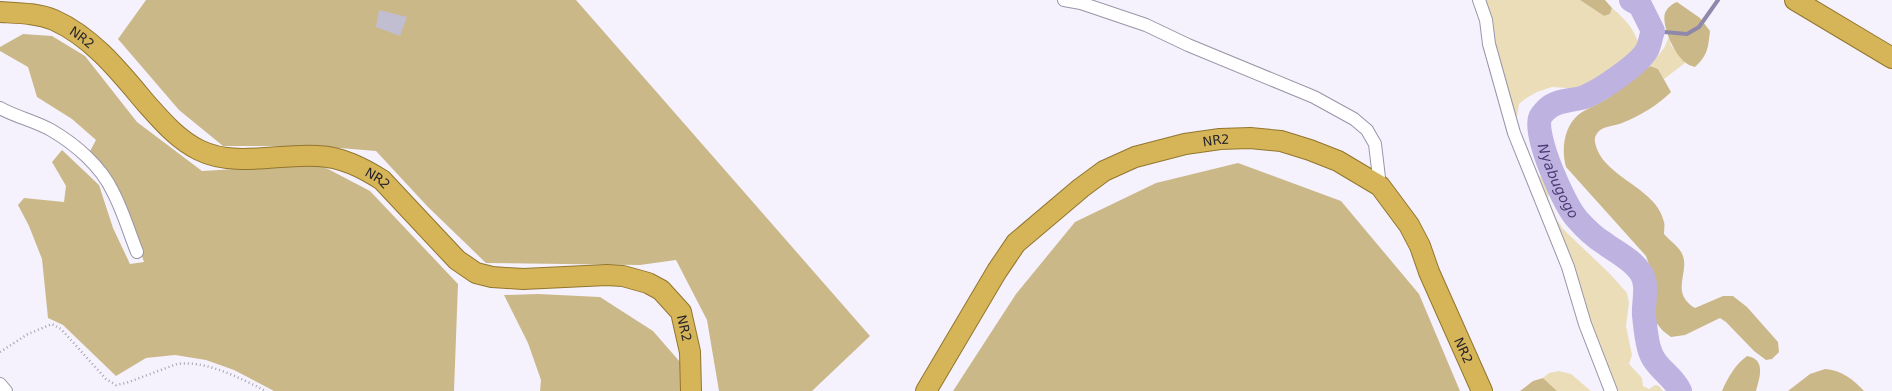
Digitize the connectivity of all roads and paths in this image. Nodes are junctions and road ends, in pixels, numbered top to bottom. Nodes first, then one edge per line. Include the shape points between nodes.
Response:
1 (1064, 0) edge
2 (1479, 0) edge
3 (1795, 0) edge
4 (0, 12) edge
5 (1892, 58) edge
6 (0, 108) edge
7 (1380, 186) junction
8 (137, 252) dead end
9 (0, 352) edge
10 (0, 384) edge
11 (6, 391) edge
12 (266, 391) edge
13 (691, 391) edge
14 (926, 391) edge
15 (1482, 391) edge
16 (1611, 391) edge

1 - 7 street via 1081,3 1146,25 1314,97 1354,119 1367,130 1375,144
2 - 16 street via 1514,133 1568,267 1585,324
3 - 5 highway
4 - 13 highway, NR2 / NR2 via 46,18 68,28 101,52 174,133 200,151 215,156 243,159 290,155 320,156 355,164 368,171 382,180 458,260 476,272 492,277 523,279 623,276 648,283 661,290 681,312 690,352
6 - 8 street via 50,130 89,159 113,191
7 - 14 highway, NR2 / NR2 via 1338,161 1281,141 1220,139 1185,144 1135,157 1104,171 1016,243 996,272
7 - 15 highway, NR2 / NR2 via 1420,246 1453,329
9 - 12 path via 28,334 52,324 61,329 106,379 116,385 185,363 222,371
10 - 11 street

